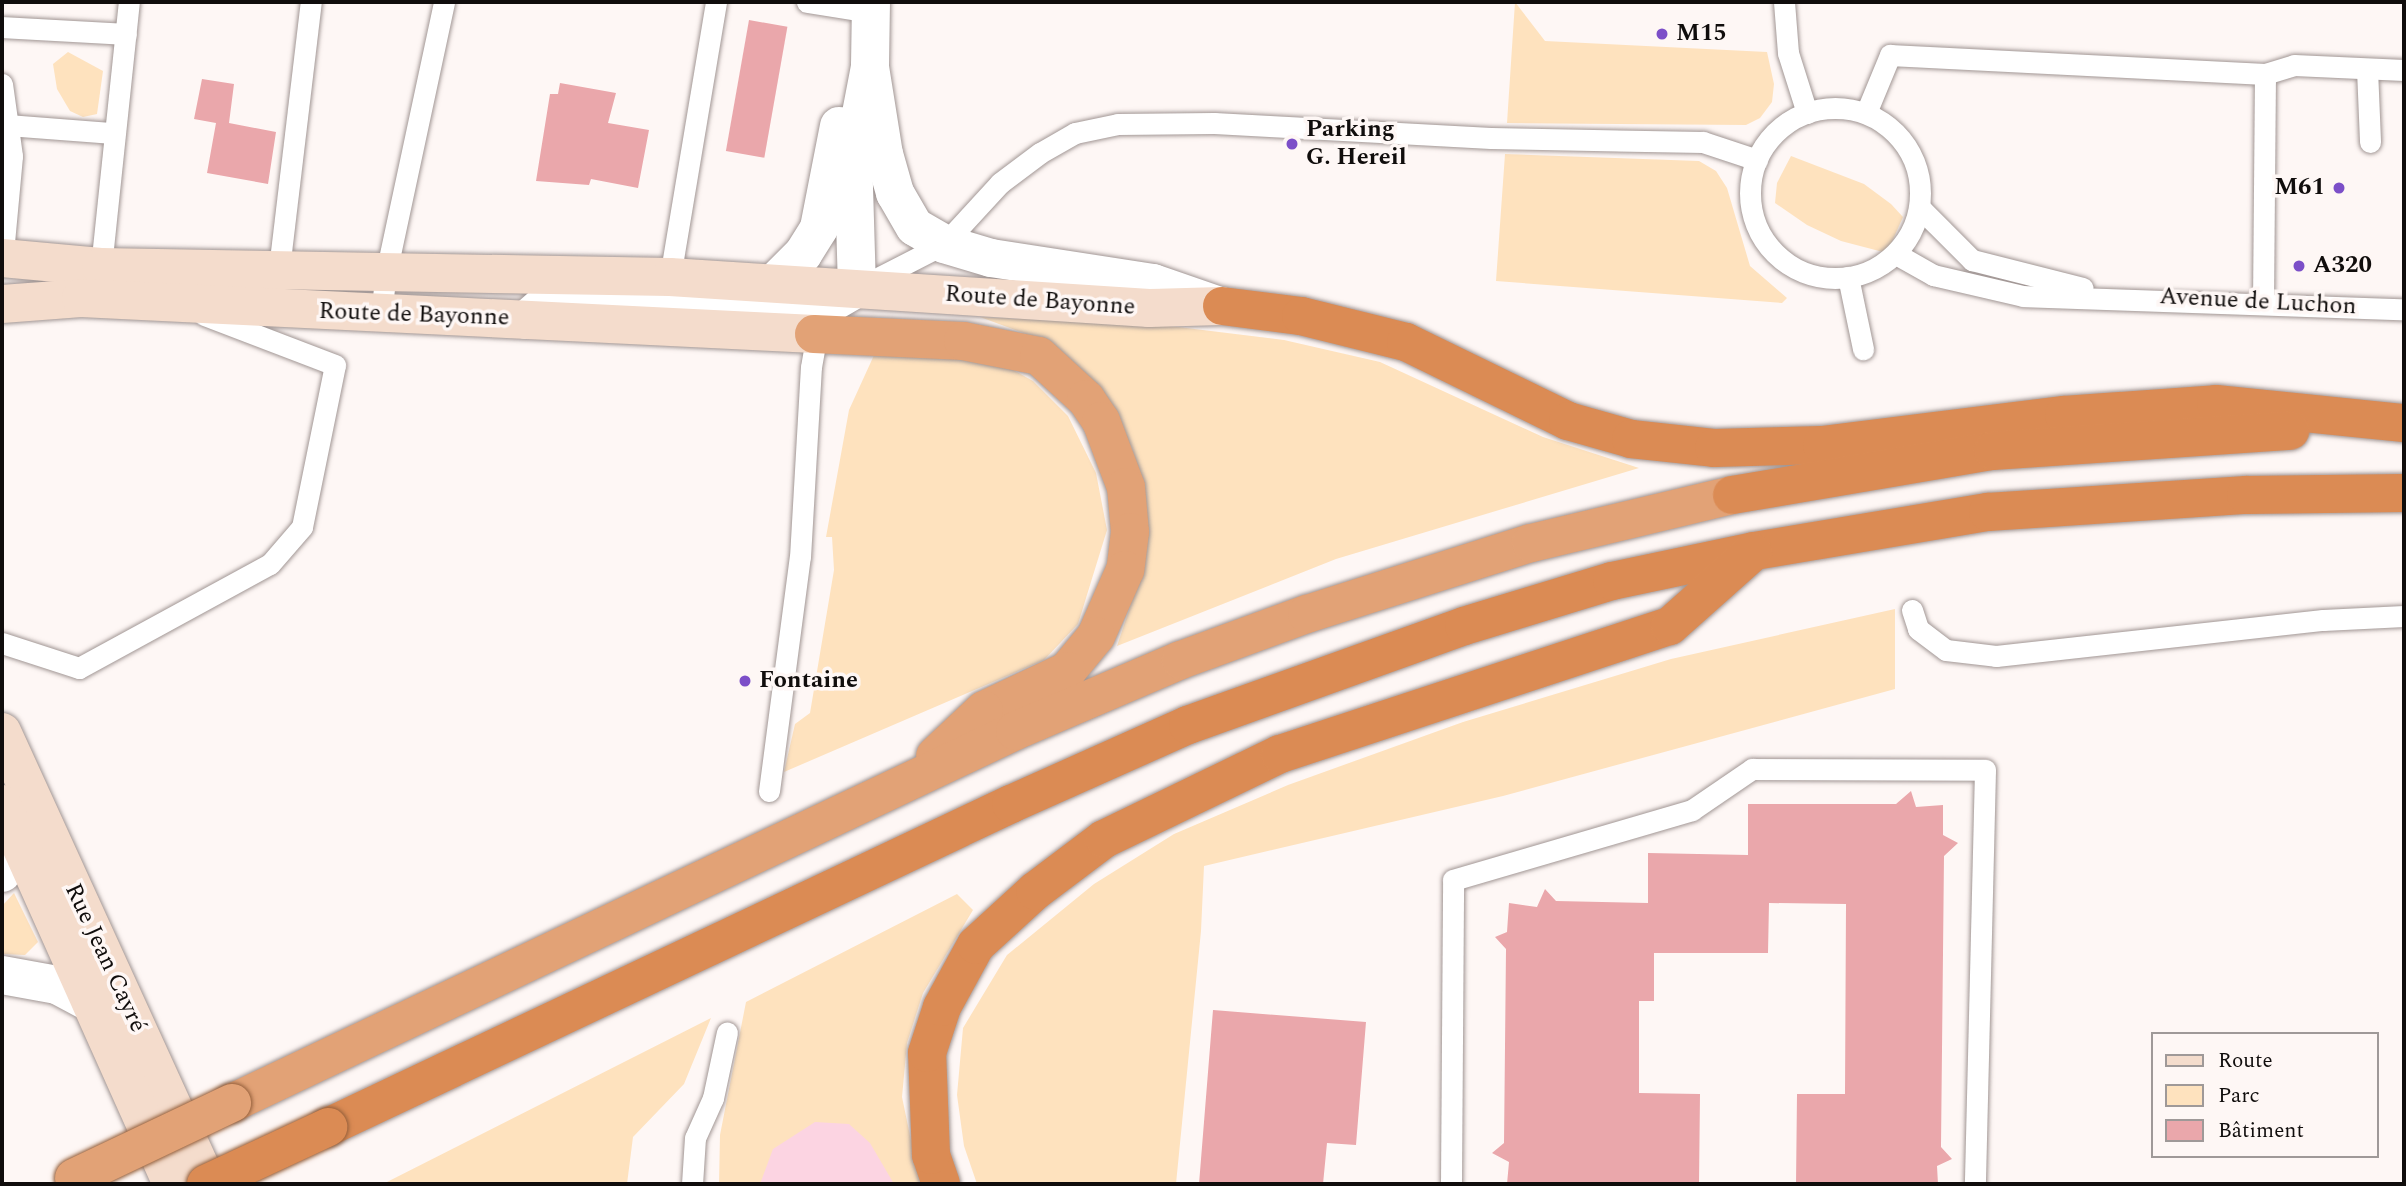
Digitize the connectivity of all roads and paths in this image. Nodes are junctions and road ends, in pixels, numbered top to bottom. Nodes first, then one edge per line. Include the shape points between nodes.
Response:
1 (130, 2) edge
2 (312, 2) edge
3 (444, 2) edge
4 (716, 2) edge
5 (807, 2) edge
6 (1784, 2) edge
7 (870, 11) edge
8 (2, 27) edge
9 (126, 34) junction
10 (870, 67) junction
11 (2367, 69) junction
12 (2404, 70) edge
13 (2266, 74) junction
14 (2, 84) edge
15 (1807, 113) junction
16 (1866, 113) junction
17 (8, 125) junction
18 (113, 133) junction
19 (2370, 142) dead end
20 (1756, 160) junction
21 (1920, 208) junction
22 (944, 244) junction
23 (1896, 254) junction
24 (3, 260) edge
25 (101, 267) junction
26 (386, 273) junction
27 (670, 277) junction
28 (1848, 277) junction
29 (857, 288) junction
30 (276, 289) junction
31 (2112, 296) junction
32 (2263, 303) junction
33 (2, 304) edge
34 (180, 305) junction
35 (1222, 306) junction
36 (795, 308) junction
37 (2404, 309) edge
38 (381, 313) junction
39 (1863, 349) dead end
40 (2404, 424) edge
41 (2404, 493) edge
42 (1754, 551) junction
43 (1912, 610) dead end
44 (2404, 616) edge
45 (2, 643) edge
46 (2, 732) edge
47 (908, 781) junction
48 (769, 791) dead end
49 (2, 804) edge
50 (2, 818) edge
51 (2, 873) edge
52 (2, 975) edge
53 (87, 1001) junction
54 (727, 1032) dead end
55 (68, 1181) edge
56 (172, 1184) edge
57 (207, 1184) edge
58 (692, 1184) edge
59 (941, 1184) edge
60 (1451, 1184) edge
61 (1975, 1184) edge

1 - 9 lane
2 - 30 lane
3 - 26 lane
4 - 27 lane
5 - 7 lane
6 - 15 lane via 1788,53
7 - 10 street
7 - 36 street via 830,156 819,228 803,254
8 - 9 lane
9 - 18 lane
10 - 22 street via 895,193 915,227
10 - 29 street via 853,155
11 - 12 lane
11 - 13 lane via 2294,65
11 - 19 lane
13 - 16 lane via 1889,55
13 - 32 lane
14 - 17 lane
15 - 16 lane via 1829,108
15 - 20 lane via 1784,124
16 - 21 lane via 1884,122 1910,150 1921,187
17 - 18 lane
17 - 24 lane via 12,156
18 - 25 lane
20 - 22 lane via 1703,142 1490,138 1214,123 1118,124 1075,134 1040,153 1000,183
20 - 28 lane via 1750,198 1756,226 1772,251 1811,275
21 - 23 lane via 1912,232
21 - 31 lane via 1972,260
22 - 29 lane
22 - 35 street via 991,258 1153,283
23 - 28 lane via 1874,269
23 - 31 lane via 1933,275 2022,296
24 - 25 main road, Route de Bayonne
25 - 30 main road, Route de Bayonne
26 - 27 main road, Route de Bayonne
26 - 30 main road, Route de Bayonne
26 - 38 lane
27 - 36 main road, Route de Bayonne
28 - 39 lane
29 - 35 main road, Route de Bayonne via 1149,308
29 - 36 main road, Route de Bayonne
29 - 36 lane via 827,314
30 - 34 main road, Route de Bayonne
30 - 38 main road, Route de Bayonne
31 - 32 lane, Avenue de Luchon
32 - 37 lane, Avenue de Luchon
33 - 34 main road, Route de Bayonne via 82,298
34 - 45 lane via 335,365 302,527 270,564 79,668
35 - 40 highway via 1301,316 1406,342 1568,421 1631,439 1714,448 1822,445 2051,416 2216,404
36 - 38 main road, Route de Bayonne via 526,320
36 - 47 highway via 1040,356 1086,399 1101,421 1126,487 1130,532 1125,570 1096,636 1067,671 984,710
36 - 48 lane via 800,557
40 - 47 highway via 1993,451 1732,495 1531,543 1307,614 1181,660
41 - 42 highway via 2246,495 1988,512
42 - 57 highway, bridge via 1612,581 1464,626 1188,725 888,860
42 - 59 highway via 1670,626 1280,754 1104,839 1035,891 976,945 942,1007 927,1054 930,1155
43 - 44 lane via 1919,629 1947,649 1996,656 2323,620
46 - 57 main road, Rue Jean Cayré
47 - 55 highway, bridge
49 - 53 main road, Rue Jean Cayré
50 - 51 street
52 - 53 street via 57,985
53 - 56 main road, Rue Jean Cayré
54 - 58 lane via 713,1098 695,1138
60 - 61 lane via 1453,880 1692,810 1752,769 1766,769 1985,770

